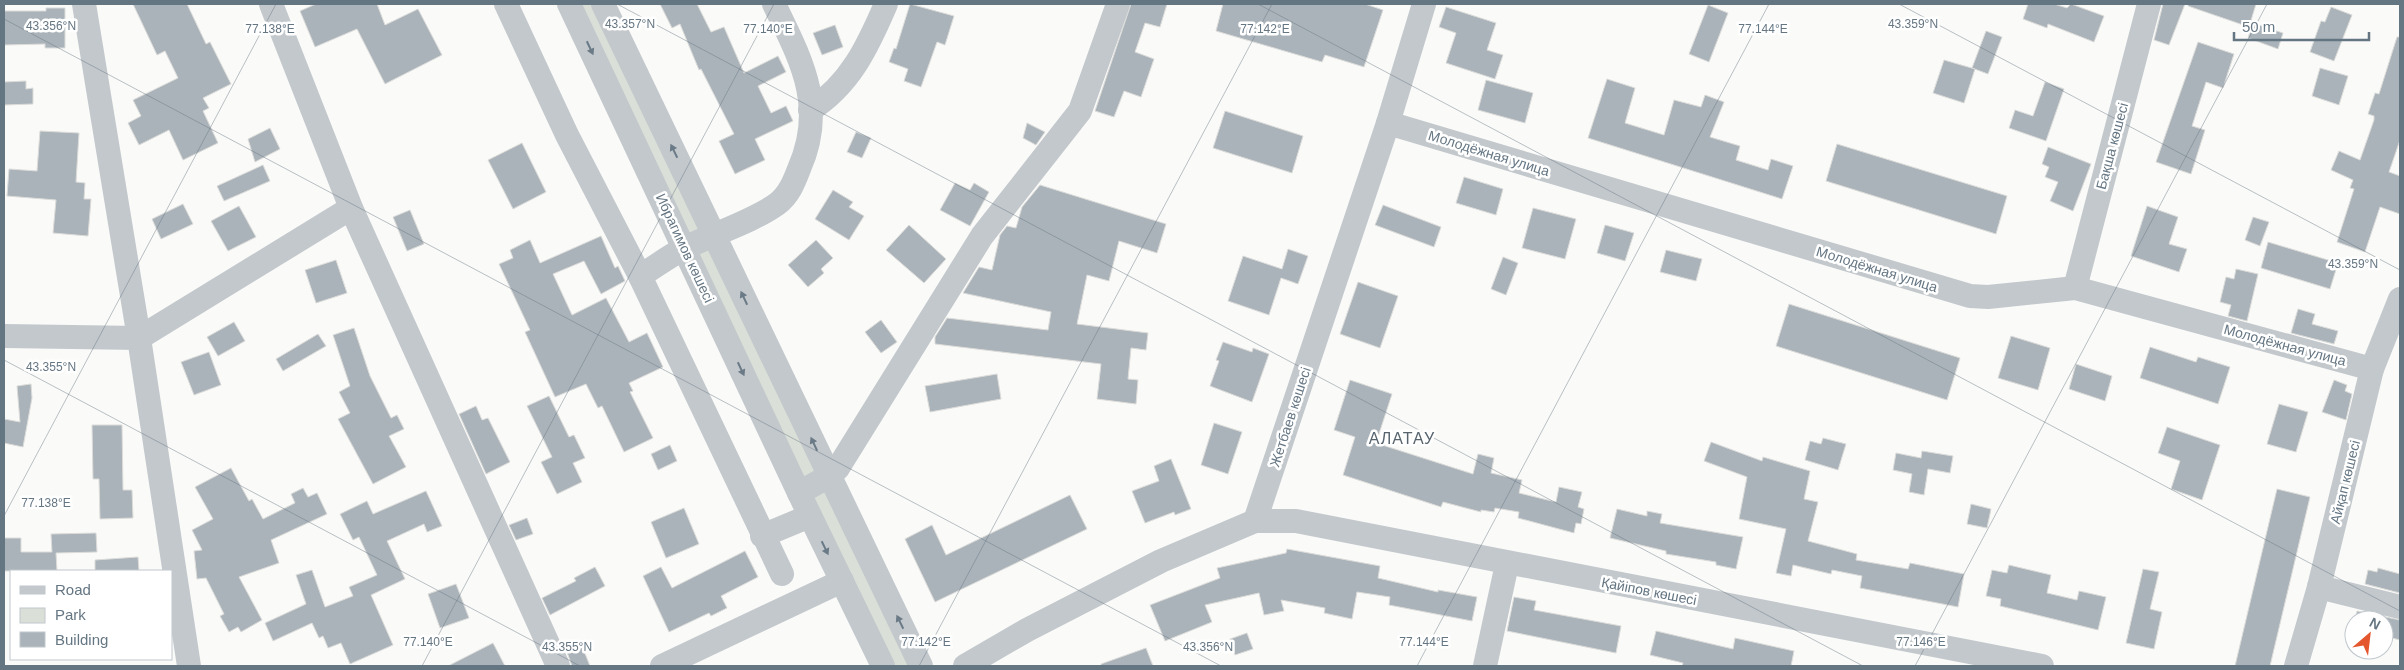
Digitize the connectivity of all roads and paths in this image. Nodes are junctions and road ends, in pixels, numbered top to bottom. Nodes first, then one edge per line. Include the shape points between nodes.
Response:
1 (84, 4) edge
2 (271, 4) edge
3 (506, 4) edge
4 (569, 4) edge
5 (603, 4) edge
6 (774, 4) edge
7 (886, 4) edge
8 (1118, 4) edge
9 (1424, 4) edge
10 (2149, 4) edge
11 (810, 110) junction
12 (1388, 123) junction
13 (351, 208) junction
14 (715, 236) junction
15 (685, 248) junction
16 (640, 276) junction
17 (2075, 288) junction
18 (2400, 299) edge
19 (4, 336) edge
20 (139, 338) junction
21 (2394, 339) edge
22 (2372, 369) junction
23 (829, 476) junction
24 (799, 493) junction
25 (810, 516) junction
26 (1255, 521) junction
27 (762, 536) junction
28 (1507, 564) junction
29 (782, 574) dead end
30 (842, 581) junction
31 (2319, 587) junction
32 (2400, 607) edge
33 (189, 666) edge
34 (558, 666) edge
35 (662, 666) edge
36 (883, 666) edge
37 (921, 666) edge
38 (965, 666) edge
39 (1485, 666) edge
40 (2042, 666) edge
41 (2296, 666) edge

1 - 20 street
2 - 13 street
3 - 16 street via 567,135
4 -> 15 street, Ибрагимов көшесі
14 -> 5 street
6 - 11 street via 803,64 810,92
7 - 11 street via 858,63 829,98
8 - 23 street via 1080,111 982,236 838,468
9 - 12 street, Жетбаев көшесі
10 - 17 street, Бақша көшесі
11 - 14 street via 803,161 790,191 777,204
12 - 17 street, Молодёжная улица via 1970,296
12 - 26 street, Жетбаев көшесі
13 - 20 street
13 - 34 street
14 - 15 street
23 -> 14 street
15 - 16 street
15 -> 24 street, Ибрагимов көшесі
16 - 27 street
17 - 22 street, Молодёжная улица
18 - 21 street, Айқап көшесі
19 - 20 street
20 - 33 street
21 - 22 street, Айқап көшесі
22 - 31 street, Айқап көшесі
23 - 24 street
37 -> 23 street
24 - 25 street, Ибрагимов көшесі
25 - 27 street
25 -> 30 street, Ибрагимов көшесі
26 - 28 street, Қайіпов көшесі via 1296,521
26 - 38 street via 1161,560
27 - 29 street
28 - 39 street
28 - 40 street, Қайіпов көшесі
30 - 35 street
30 - 36 street, Ибрагимов көшесі
31 - 32 street
31 - 41 street, Айқап көшесі

